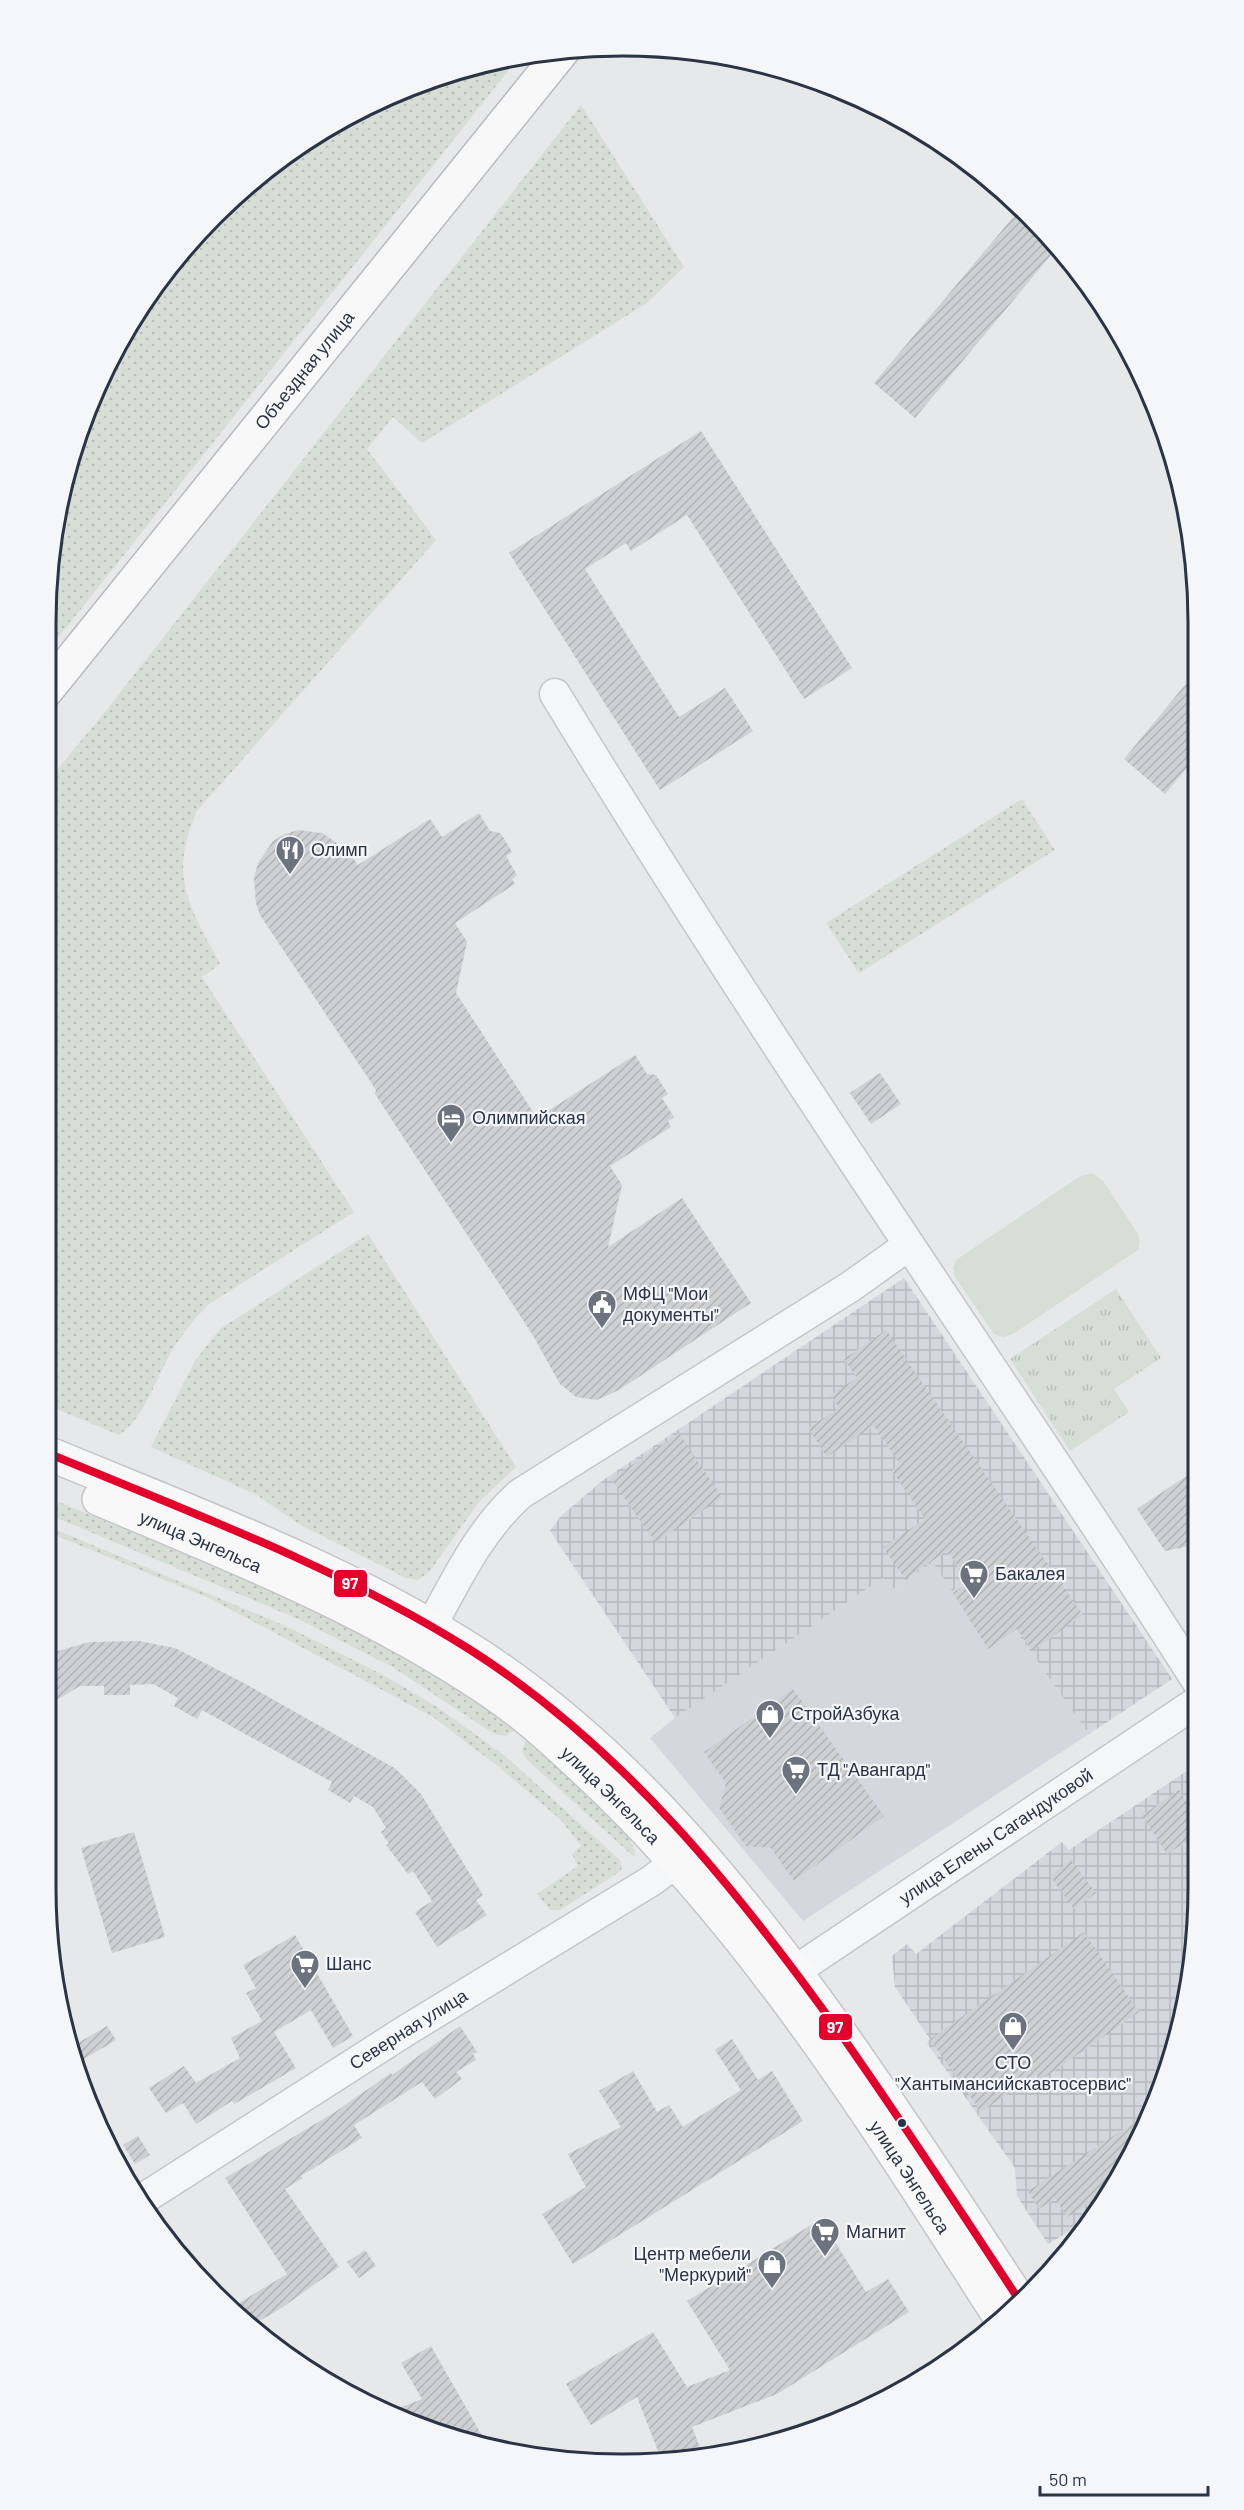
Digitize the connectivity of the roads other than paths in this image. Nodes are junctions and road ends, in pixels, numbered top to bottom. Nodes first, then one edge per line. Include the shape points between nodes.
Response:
1 (556, 59) edge
2 (56, 679) edge
3 (555, 694) dead end
4 (909, 1245) junction
5 (56, 1459) edge
6 (56, 1480) edge
7 (116, 1494) junction
8 (425, 1637) junction
9 (1188, 1667) edge
10 (1188, 1708) edge
11 (684, 1855) junction
12 (785, 1978) junction
13 (904, 2147) junction
14 (147, 2196) edge
15 (1016, 2296) edge
16 (998, 2313) edge

1 - 2 main road, Объездная улица
3 - 4 street via 661,866
4 - 8 street via 850,1287 520,1494 475,1546
4 - 9 street
5 - 7 main road, улица Энгельса
6 - 7 main road, улица Энгельса
7 - 8 main road, улица Энгельса via 304,1562 377,1597
8 - 11 main road, улица Энгельса via 508,1675 583,1735 634,1784
10 - 12 street, улица Елены Сагандуковой
11 - 12 main road, улица Энгельса
11 - 14 street, Северная улица via 651,1881
12 - 13 main road, улица Энгельса
13 - 15 main road, улица Энгельса
13 - 16 main road, улица Энгельса

